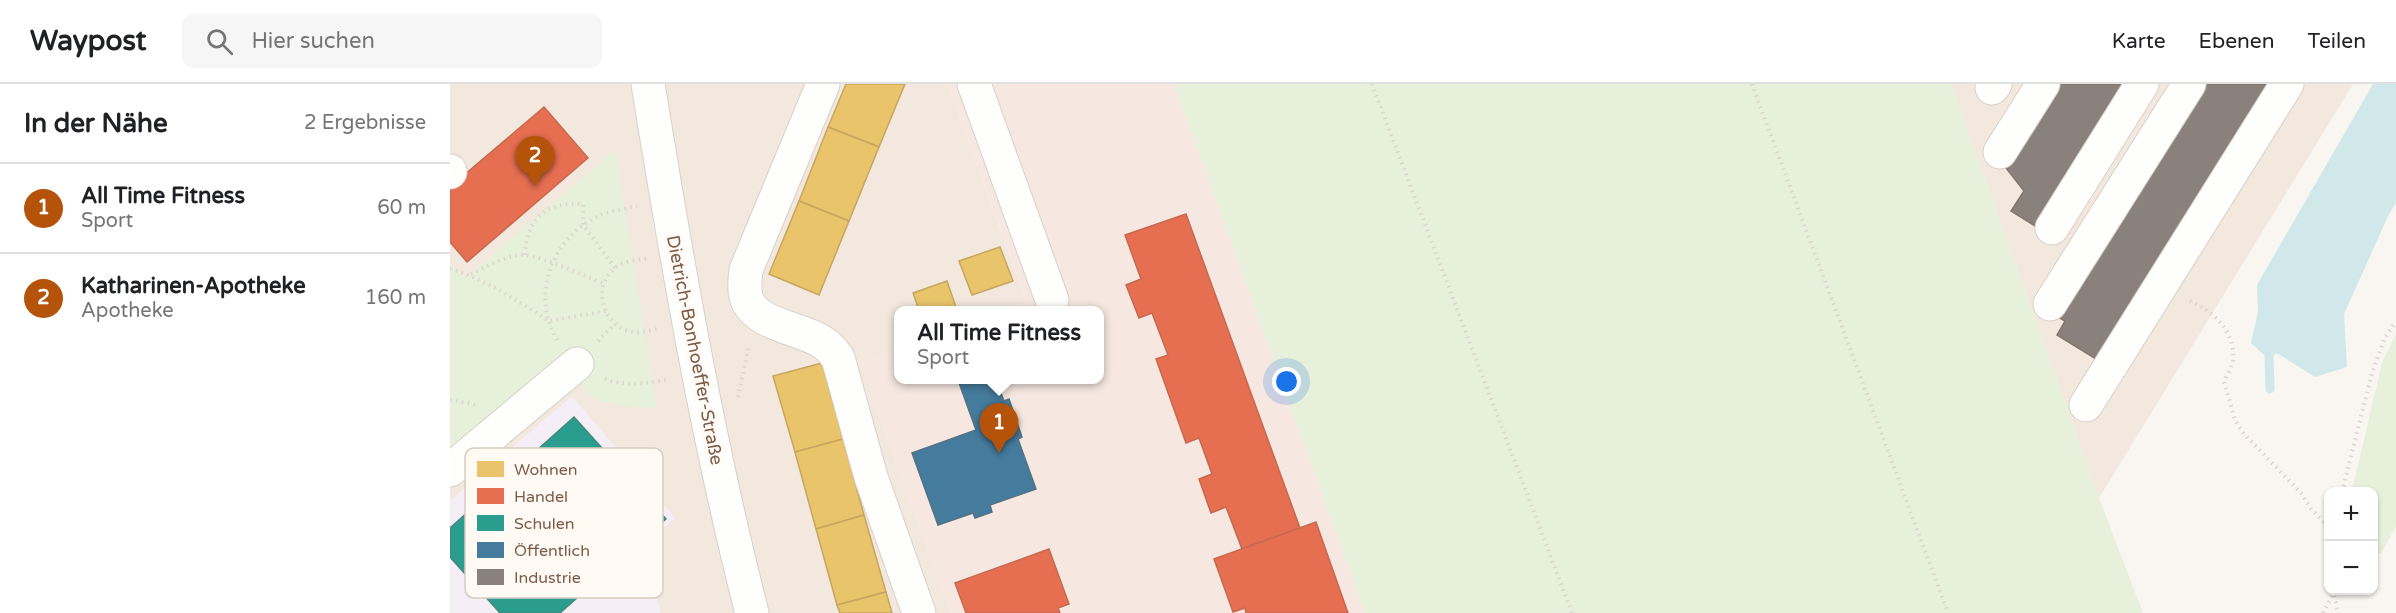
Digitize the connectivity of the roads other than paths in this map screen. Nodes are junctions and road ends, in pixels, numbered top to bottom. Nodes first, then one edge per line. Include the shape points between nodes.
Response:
1 (648, 84) edge
2 (823, 84) edge
3 (974, 84) edge
4 (2043, 84) edge
5 (2142, 84) edge
6 (2189, 84) edge
7 (2287, 84) edge
8 (2000, 152) dead end
9 (2052, 228) dead end
10 (1052, 300) dead end
11 (2050, 304) dead end
12 (577, 364) road end
13 (2086, 405) dead end
14 (476, 448) edge
15 (465, 457) edge
16 (450, 470) edge
17 (752, 613) edge
18 (919, 613) edge

1 - 17 street, Dietrich-Bonhoeffer-Straße via 697,373
2 - 18 street via 746,270 744,288 748,302 757,312 827,344 838,358 871,477
3 - 10 street
4 - 8 street
5 - 9 street
6 - 11 street
7 - 13 street
12 - 14 street
15 - 16 street

